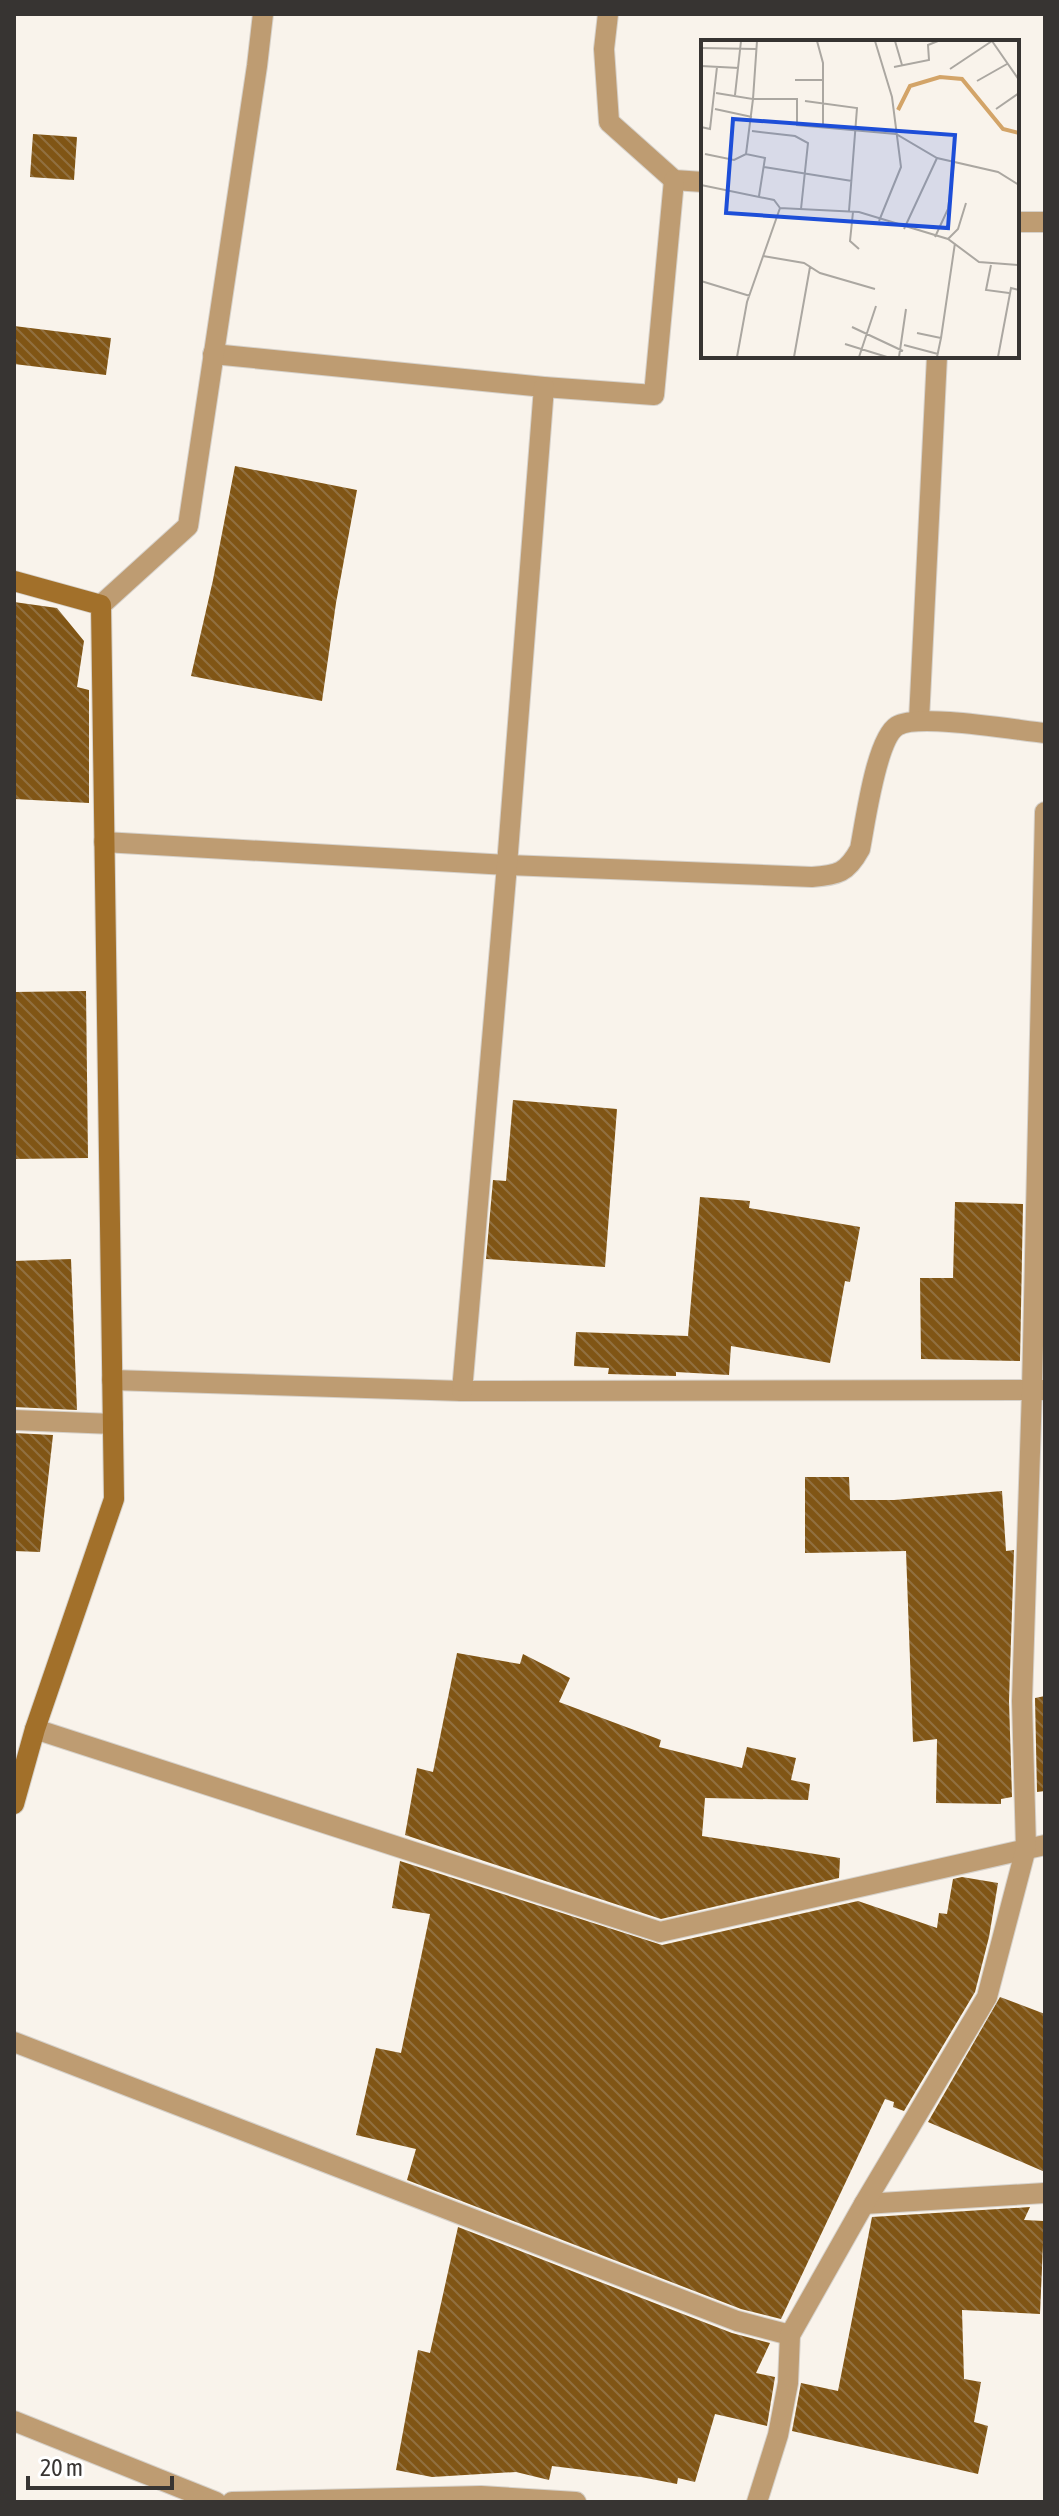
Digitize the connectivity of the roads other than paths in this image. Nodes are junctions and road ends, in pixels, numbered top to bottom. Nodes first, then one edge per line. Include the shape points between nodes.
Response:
1 (263, 14) edge
2 (608, 14) edge
3 (674, 180) junction
4 (701, 182) edge
5 (1019, 222) edge
6 (1045, 222) edge
7 (213, 354) junction
8 (937, 358) edge
9 (544, 387) junction
10 (14, 581) edge
11 (101, 605) junction
12 (919, 720) junction
13 (1045, 733) edge
14 (1045, 812) edge
15 (104, 842) junction
16 (507, 865) junction
17 (1043, 1022) edge
18 (112, 1380) junction
19 (1038, 1390) edge
20 (462, 1391) junction
21 (14, 1420) edge
22 (113, 1424) junction
23 (35, 1729) junction
24 (14, 1804) edge
25 (1036, 1846) edge
26 (14, 2042) edge
27 (1045, 2193) edge
28 (864, 2204) junction
29 (790, 2335) junction
30 (14, 2421) edge
31 (216, 2502) edge
32 (232, 2502) edge
33 (576, 2502) edge
34 (757, 2502) edge

1 - 7 street
2 - 3 street via 604,49 609,122
3 - 4 street
3 - 9 street via 654,395
5 - 6 street
7 - 9 street
7 - 11 street via 188,526
8 - 12 street
9 - 16 street
10 - 11 street
11 - 15 street
12 - 13 street
12 - 16 street via 896,727 883,744 860,849 851,865 835,875
14 - 17 street
15 - 16 street
15 - 18 street
16 - 20 street
17 - 19 street
18 - 20 street
18 - 22 street
19 - 20 street
19 - 25 street via 1022,1701
21 - 22 street
22 - 23 street via 114,1499
23 - 24 street
23 - 25 street via 660,1932
25 - 28 street via 987,1997
26 - 29 street via 737,2321
27 - 28 street
28 - 29 street
29 - 34 street via 778,2435
30 - 31 street
32 - 33 street via 481,2496

